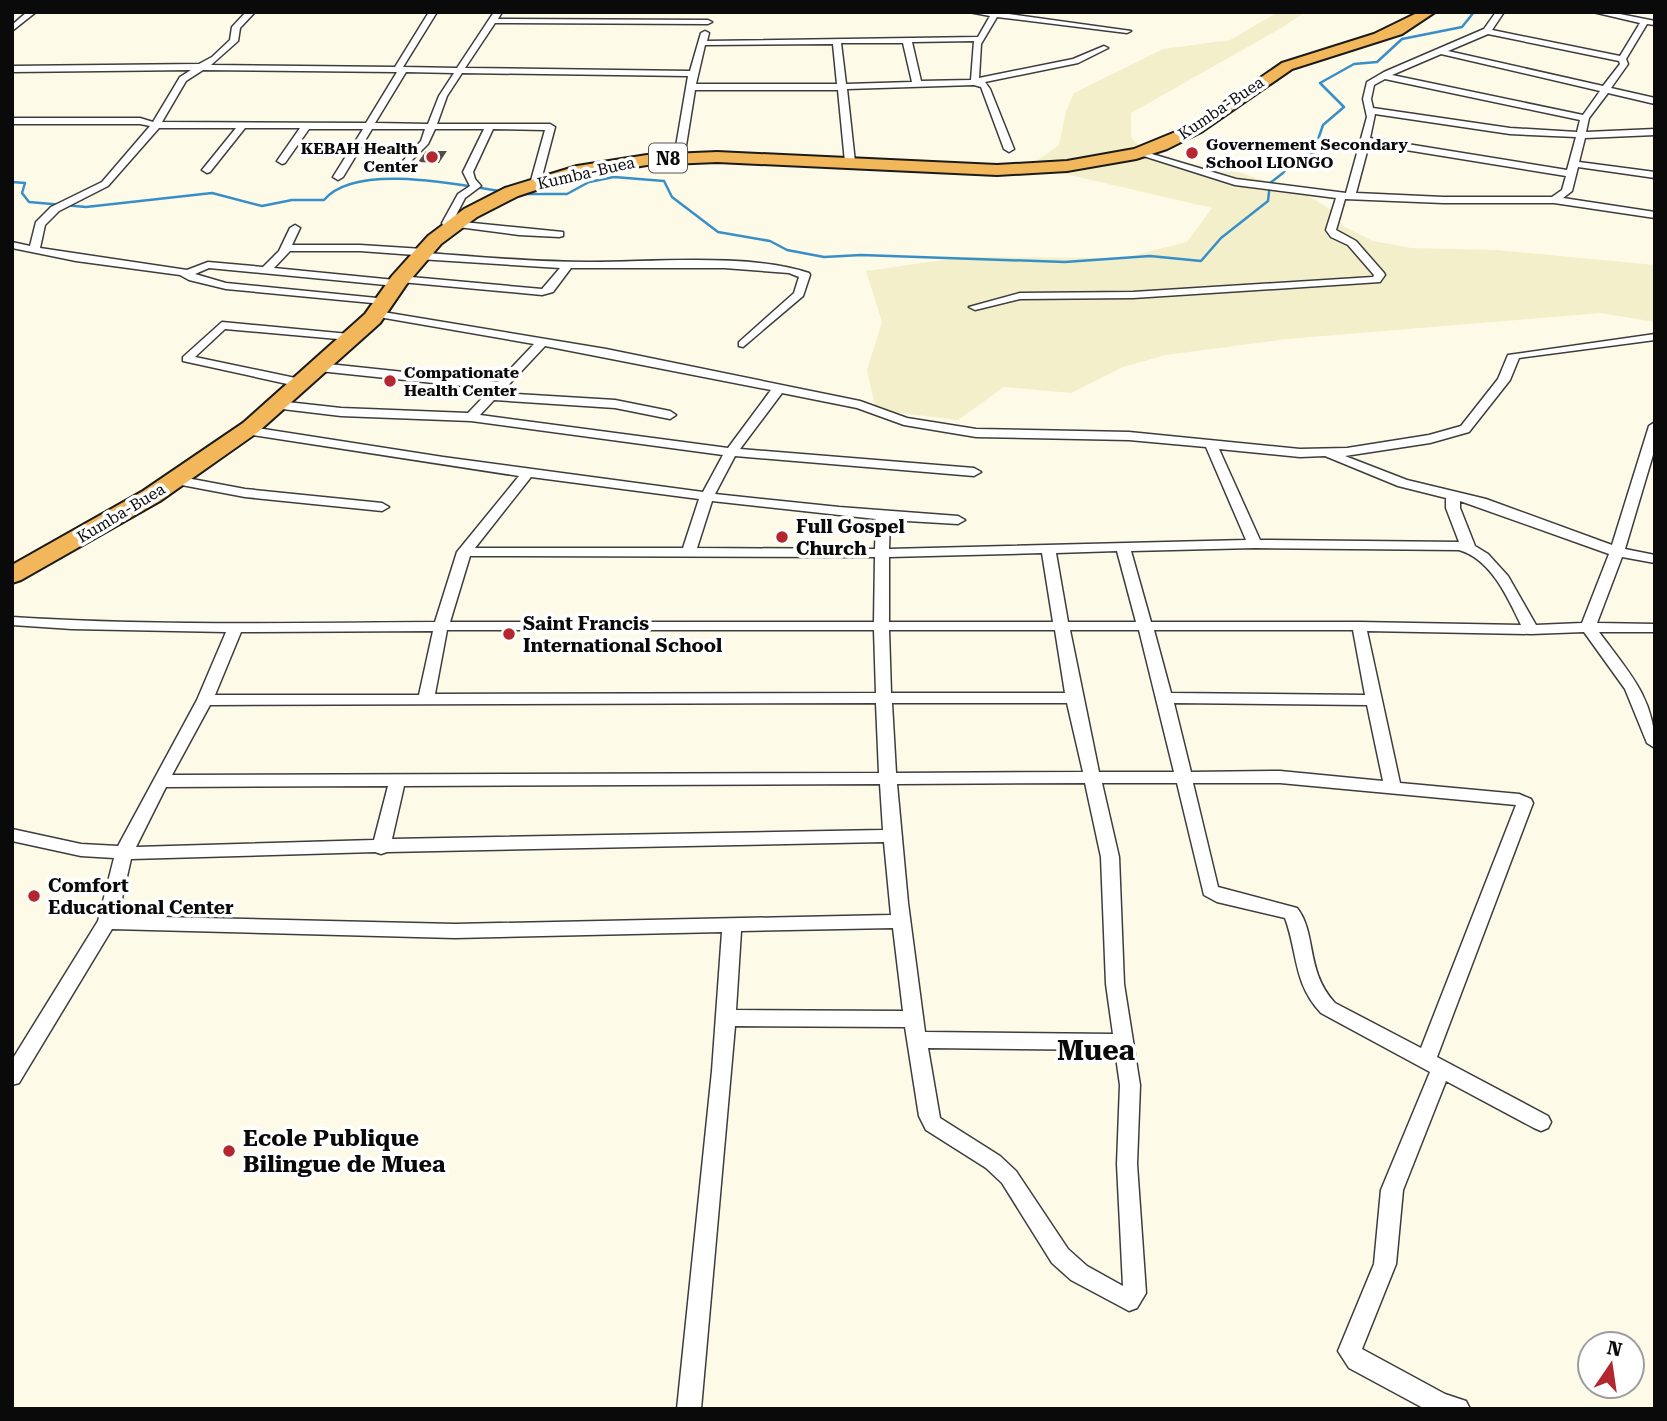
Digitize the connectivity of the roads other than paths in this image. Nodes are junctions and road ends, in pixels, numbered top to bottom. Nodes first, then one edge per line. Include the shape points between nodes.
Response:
1 (32, 12) edge
2 (251, 12) edge
3 (433, 12) edge
4 (972, 12) edge
5 (1428, 12) edge
6 (1500, 12) edge
7 (1597, 12) edge
8 (995, 15) junction
9 (496, 17) edge
10 (635, 17) edge
11 (709, 17) edge
12 (1650, 22) edge
13 (12, 29) edge
14 (1127, 31) dead end
15 (1487, 31) junction
16 (979, 39) junction
17 (907, 40) junction
18 (837, 41) junction
19 (703, 43) junction
20 (1104, 48) dead end
21 (1438, 51) junction
22 (1622, 59) junction
23 (201, 67) junction
24 (12, 69) edge
25 (400, 70) junction
26 (460, 71) junction
27 (693, 74) junction
28 (1384, 76) junction
29 (975, 82) junction
30 (917, 85) junction
31 (692, 87) junction
32 (841, 87) junction
33 (1605, 91) junction
34 (1655, 101) edge
35 (1369, 110) junction
36 (1585, 118) junction
37 (12, 121) edge
38 (27, 121) junction
39 (156, 125) junction
40 (243, 125) junction
41 (307, 125) junction
42 (368, 125) junction
43 (431, 125) junction
44 (490, 126) junction
45 (1655, 132) edge
46 (12, 135) edge
47 (1582, 135) junction
48 (1363, 140) junction
49 (1009, 149) dead end
50 (1139, 153) junction
51 (679, 158) junction
52 (282, 161) dead end
53 (407, 162) dead end
54 (850, 162) junction
55 (1573, 169) junction
56 (207, 170) dead end
57 (1655, 175) edge
58 (338, 177) dead end
59 (535, 184) junction
60 (1345, 197) junction
61 (1554, 200) junction
62 (1655, 215) edge
63 (452, 224) junction
64 (295, 228) dead end
65 (559, 234) dead end
66 (12, 246) edge
67 (285, 248) junction
68 (34, 251) junction
69 (421, 254) junction
70 (568, 265) junction
71 (264, 272) junction
72 (189, 274) junction
73 (398, 281) junction
74 (380, 307) junction
75 (975, 307) dead end
76 (349, 337) junction
77 (1655, 338) edge
78 (544, 341) junction
79 (743, 344) dead end
80 (319, 368) junction
81 (301, 383) junction
82 (499, 386) junction
83 (779, 388) junction
84 (489, 397) junction
85 (278, 405) junction
86 (670, 415) dead end
87 (471, 417) junction
88 (244, 430) junction
89 (1653, 435) edge
90 (1211, 444) junction
91 (731, 452) junction
92 (1326, 453) junction
93 (974, 472) dead end
94 (528, 473) junction
95 (176, 480) junction
96 (1453, 495) junction
97 (707, 497) junction
98 (382, 507) dead end
99 (883, 517) junction
100 (958, 520) dead end
101 (1255, 544) junction
102 (1123, 547) junction
103 (1468, 547) junction
104 (1048, 548) junction
105 (464, 552) junction
106 (1617, 552) junction
107 (688, 553) junction
108 (882, 553) junction
109 (1655, 559) edge
110 (12, 564) edge
111 (33, 564) junction
112 (12, 575) edge
113 (12, 621) edge
114 (441, 625) junction
115 (1359, 626) junction
116 (881, 627) junction
117 (1062, 627) junction
118 (1144, 627) junction
119 (1588, 627) junction
120 (235, 628) junction
121 (1655, 628) edge
122 (1531, 630) junction
123 (426, 698) junction
124 (1074, 698) junction
125 (1165, 698) junction
126 (205, 700) junction
127 (885, 700) junction
128 (1375, 701) junction
129 (1655, 743) edge
130 (1184, 777) junction
131 (1091, 778) junction
132 (889, 780) junction
133 (160, 781) junction
134 (397, 782) junction
135 (1392, 786) junction
136 (12, 835) edge
137 (894, 836) junction
138 (381, 848) junction
139 (124, 853) junction
140 (902, 921) junction
141 (107, 922) junction
142 (732, 926) junction
143 (726, 1018) junction
144 (915, 1019) junction
145 (918, 1040) junction
146 (1123, 1042) junction
147 (1433, 1065) junction
148 (13, 1072) edge
149 (1541, 1122) dead end
150 (689, 1409) edge
151 (1458, 1409) edge

1 - 13 street
2 - 23 street via 236,27 234,41
3 - 25 street
4 - 8 street
5 - 50 highway, Kumba-Buea / N8 via 1394,31 1290,65 1183,137
6 - 15 street
7 - 12 street
8 - 14 street
8 - 16 street
9 - 10 street
9 - 26 street
10 - 11 street
11 - 19 street
12 - 22 street
15 - 21 street
15 - 22 street
16 - 17 street
16 - 29 street
17 - 18 street
17 - 30 street
18 - 19 street
18 - 32 street
19 - 27 street
20 - 29 street via 1075,61
21 - 28 street
21 - 33 street
22 - 33 street via 1624,64
23 - 24 street
23 - 25 street
23 - 39 street via 183,79
25 - 26 street
25 - 42 street
26 - 27 street
26 - 43 street
27 - 31 street
28 - 35 street via 1368,87
28 - 36 street
29 - 30 street
29 - 49 street via 984,85
30 - 32 street
31 - 32 street
31 - 51 street
32 - 54 street
33 - 34 street
33 - 36 street
35 - 47 street via 1510,131
35 - 48 street
36 - 47 street
37 - 38 street
38 - 39 street via 140,121
38 - 46 street
39 - 40 street
39 - 68 street via 105,184 55,209 40,224
40 - 41 street
40 - 56 street
41 - 42 street
41 - 52 street
42 - 43 street
42 - 58 street
43 - 44 street
43 - 53 street via 425,142
44 - 59 street via 551,128
44 - 63 street via 468,172 476,186 461,195 446,222
45 - 47 street
47 - 55 street
48 - 55 street
48 - 60 street
50 - 54 highway, Kumba-Buea / N8 via 1056,168 969,169
50 - 60 street via 1243,184
51 - 54 highway, Kumba-Buea / N8
51 - 59 highway, Kumba-Buea / N8 via 615,164
55 - 57 street
55 - 61 street via 1567,191
59 - 63 highway, Kumba-Buea / N8 via 502,196
60 - 61 street
60 - 75 street via 1331,230 1352,243 1380,275 1376,280 1121,296 1020,296
61 - 62 street
63 - 65 street
63 - 69 highway, Kumba-Buea / N8
64 - 67 street
66 - 68 street
67 - 69 street
67 - 71 street
68 - 72 street
69 - 70 street
69 - 73 highway, Kumba-Buea / N8
70 - 73 street via 546,292
70 - 79 street via 724,265 806,275 799,294
71 - 72 street via 208,265
71 - 73 street
72 - 74 street via 226,286
73 - 74 highway, Kumba-Buea / N8
74 - 76 highway, Kumba-Buea / N8
74 - 78 street
76 - 80 highway, Kumba-Buea / N8
76 - 81 street via 222,325 187,359
77 - 92 street via 1517,355 1512,357 1504,380 1465,429 1430,439
78 - 82 street
78 - 83 street
80 - 81 highway, Kumba-Buea / N8
80 - 82 street
81 - 85 highway, Kumba-Buea / N8
82 - 84 street
83 - 90 street via 860,405 904,421 976,433 1119,435
83 - 91 street
84 - 86 street via 615,404
84 - 87 street
85 - 87 street
85 - 88 highway, Kumba-Buea / N8
87 - 91 street
88 - 94 street
88 - 95 highway, Kumba-Buea / N8
89 - 106 street
90 - 92 street
90 - 101 street
91 - 93 street
91 - 97 street
92 - 96 street
94 - 97 street
94 - 105 street
95 - 98 street via 245,493
95 - 111 highway, Kumba-Buea / N8
96 - 103 street via 1453,508
96 - 106 street
97 - 99 street
97 - 107 street
99 - 100 street
99 - 108 street
101 - 102 street
101 - 103 street
102 - 104 street
102 - 118 street
103 - 122 street via 1511,591
104 - 108 street
104 - 117 street
105 - 107 street
105 - 114 street
106 - 109 street
106 - 119 street
107 - 108 street
108 - 116 street
110 - 111 street
111 - 112 highway, Kumba-Buea / N8
113 - 120 street
114 - 116 street
114 - 120 street
114 - 123 street
115 - 118 street
115 - 122 street
115 - 128 street
116 - 117 street
116 - 127 street
117 - 118 street
117 - 124 street
118 - 125 street
119 - 121 street
119 - 122 street
119 - 129 street via 1632,688
120 - 126 street
123 - 126 street
123 - 127 street
124 - 127 street
124 - 131 street
125 - 128 street
125 - 130 street
126 - 133 street
127 - 132 street
128 - 135 street
130 - 131 street
130 - 135 street via 1280,777
130 - 147 street via 1210,890 1291,914 1308,975 1323,1004
131 - 132 street
131 - 146 street via 1110,857 1115,984
132 - 134 street
132 - 137 street
133 - 134 street
133 - 139 street
134 - 138 street
135 - 147 street via 1525,803
136 - 139 street via 81,850
137 - 138 street
137 - 140 street
138 - 139 street
139 - 141 street
140 - 142 street
140 - 144 street
141 - 142 street via 455,931
141 - 148 street
142 - 143 street
143 - 144 street
143 - 150 street
144 - 145 street
145 - 146 street
145 - 146 street via 933,1124 1009,1177 1060,1256 1079,1273 1129,1301 1135,1293 1127,1164 1130,1093
147 - 149 street
147 - 151 street via 1392,1190 1385,1265 1350,1351 1357,1360 1441,1405

